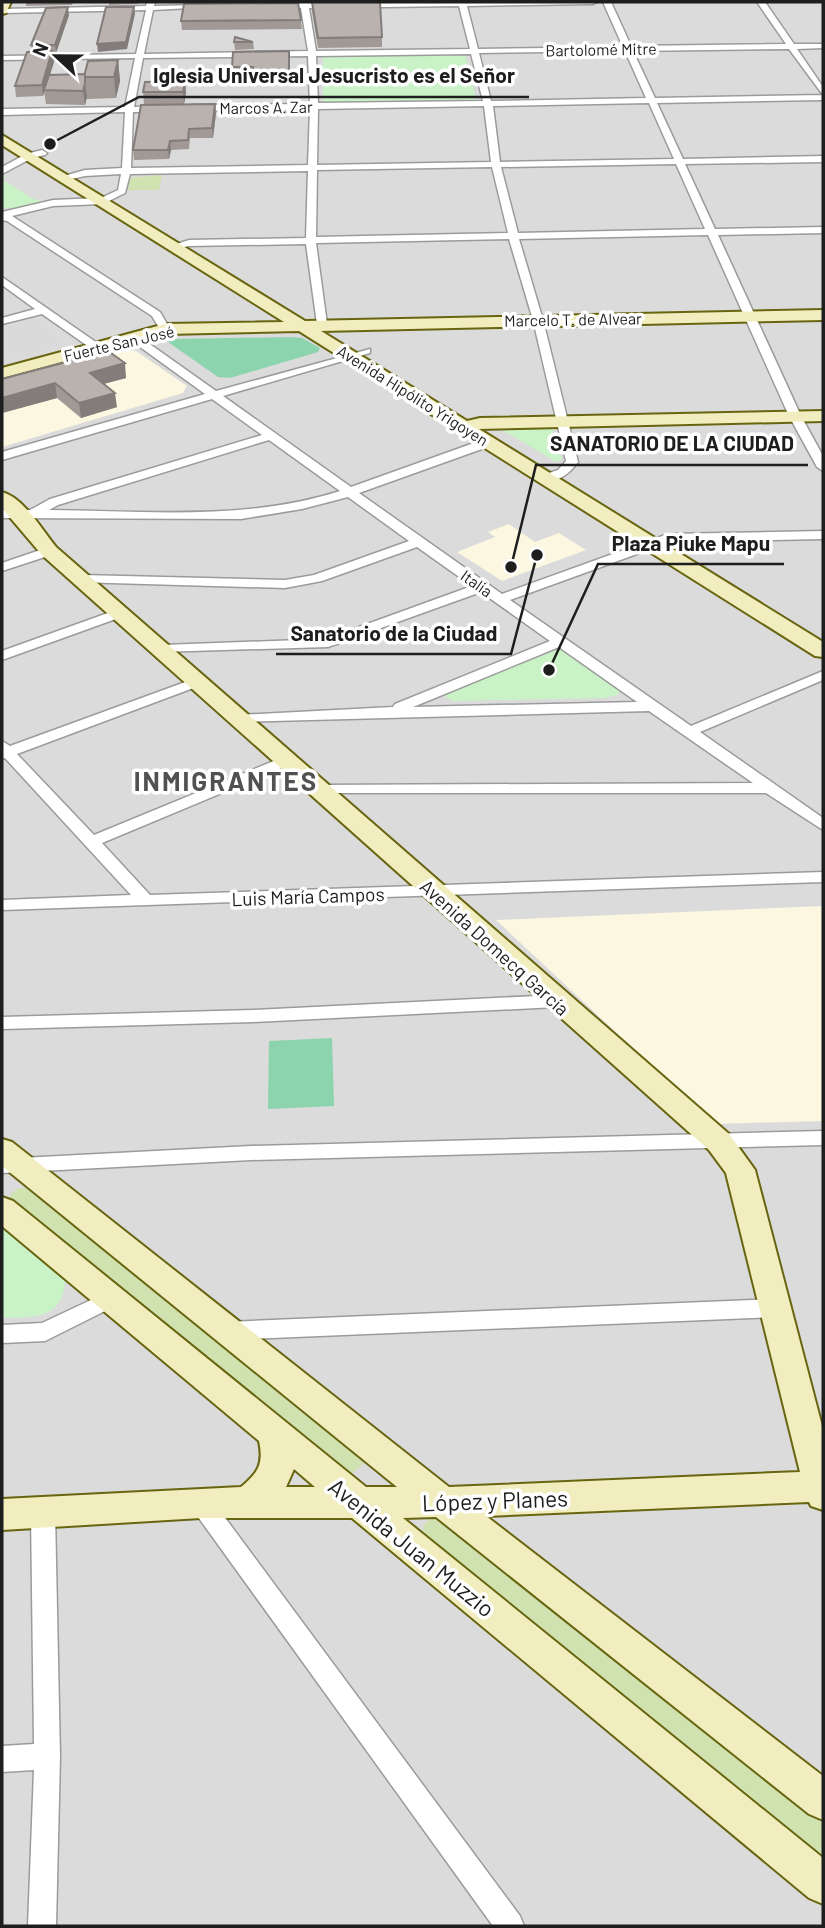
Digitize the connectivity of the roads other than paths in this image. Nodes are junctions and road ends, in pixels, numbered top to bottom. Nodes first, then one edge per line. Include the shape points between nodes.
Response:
1 (5, 2) edge
2 (593, 2) edge
3 (607, 2) edge
4 (761, 2) edge
5 (462, 3) edge
6 (304, 4) edge
7 (150, 5) edge
8 (266, 6) edge
9 (214, 7) edge
10 (2, 11) edge
11 (791, 46) junction
12 (823, 46) edge
13 (629, 48) junction
14 (474, 51) junction
15 (312, 53) junction
16 (140, 56) junction
17 (2, 58) edge
18 (823, 95) edge
19 (654, 100) junction
20 (488, 104) junction
21 (314, 107) junction
22 (169, 108) edge
23 (182, 108) edge
24 (129, 109) junction
25 (2, 112) edge
26 (2, 128) edge
27 (2, 139) edge
28 (35, 155) junction
29 (823, 159) edge
30 (681, 162) junction
31 (496, 164) junction
32 (312, 167) junction
33 (2, 171) edge
34 (126, 172) junction
35 (70, 176) junction
36 (108, 199) junction
37 (2, 216) edge
38 (823, 230) edge
39 (711, 233) junction
40 (514, 237) junction
41 (311, 242) junction
42 (182, 245) junction
43 (2, 280) edge
44 (43, 310) junction
45 (823, 315) edge
46 (752, 316) junction
47 (538, 320) junction
48 (2, 321) edge
49 (322, 324) junction
50 (301, 326) junction
51 (165, 329) junction
52 (133, 337) junction
53 (96, 347) junction
54 (358, 353) junction
55 (2, 373) edge
56 (214, 394) junction
57 (823, 415) edge
58 (795, 416) junction
59 (563, 420) junction
60 (473, 425) junction
61 (271, 436) junction
62 (489, 442) junction
63 (2, 456) edge
64 (823, 467) edge
65 (555, 475) junction
66 (349, 490) junction
67 (14, 510) edge
68 (823, 535) edge
69 (421, 541) junction
70 (660, 541) junction
71 (49, 551) junction
72 (2, 567) edge
73 (82, 579) junction
74 (482, 587) junction
75 (501, 599) junction
76 (119, 613) junction
77 (823, 635) edge
78 (562, 641) junction
79 (163, 649) junction
80 (823, 651) edge
81 (2, 656) edge
82 (823, 675) edge
83 (199, 681) junction
84 (654, 706) junction
85 (390, 712) junction
86 (238, 719) junction
87 (691, 732) junction
88 (4, 751) edge
89 (286, 761) junction
90 (771, 788) junction
91 (319, 790) junction
92 (823, 825) edge
93 (91, 842) junction
94 (823, 877) edge
95 (432, 891) junction
96 (146, 901) junction
97 (2, 905) edge
98 (556, 1001) junction
99 (2, 1023) edge
100 (823, 1138) edge
101 (719, 1142) junction
102 (8, 1160) edge
103 (2, 1209) edge
104 (113, 1298) junction
105 (775, 1308) junction
106 (227, 1331) junction
107 (2, 1334) edge
108 (275, 1434) junction
109 (822, 1489) edge
110 (445, 1502) junction
111 (201, 1503) junction
112 (248, 1503) junction
113 (358, 1503) junction
114 (43, 1512) junction
115 (2, 1515) edge
116 (47, 1756) junction
117 (2, 1759) edge
118 (823, 1800) edge
119 (823, 1884) edge
120 (42, 1926) edge
121 (510, 1926) edge

1 - 10 main road
2 - 5 street
3 - 13 street
4 - 11 street
5 - 6 street
5 - 14 street
6 - 8 street
6 - 15 street
7 - 9 street
7 - 10 street
7 - 16 street
11 - 12 street, Bartolomé Mitre
11 - 13 street, Bartolomé Mitre
11 - 18 street
13 - 14 street, Bartolomé Mitre
13 - 19 street
14 - 15 street, Bartolomé Mitre
14 - 20 street
15 - 16 street, Bartolomé Mitre
15 - 21 street
16 - 17 street, Bartolomé Mitre
16 - 24 street
18 - 19 street, Marcos A. Zar
19 - 20 street, Marcos A. Zar
19 - 30 street
20 - 21 street, Marcos A. Zar
20 - 31 street
21 - 23 street, Marcos A. Zar
21 - 32 street
22 - 24 street
24 - 25 street
24 - 34 street
26 - 28 main road, Avenida Hipólito Yrigoyen
27 - 28 main road, Avenida Hipólito Yrigoyen
28 - 33 street
28 - 35 main road, Avenida Hipólito Yrigoyen
29 - 30 street
30 - 31 street
30 - 39 street
31 - 32 street
31 - 40 street
32 - 34 street
32 - 41 street
34 - 35 street
34 - 36 street via 122,191
35 - 36 main road, Avenida Hipólito Yrigoyen
36 - 37 street via 53,203
36 - 42 main road, Avenida Hipólito Yrigoyen
37 - 51 street via 156,314
38 - 39 street
39 - 40 street
39 - 46 street
40 - 41 street
40 - 47 street
41 - 42 street
41 - 49 street
42 - 49 main road, Avenida Hipólito Yrigoyen
42 - 50 main road, Avenida Hipólito Yrigoyen
43 - 44 street
44 - 48 street
44 - 53 street
45 - 46 main road, Marcelo T. de Alvear
46 - 47 street, Marcelo T. de Alvear
46 - 58 street
47 - 49 main road, Marcelo T. de Alvear
47 - 59 street
49 - 50 main road, Fuerte San José
49 - 54 main road, Avenida Hipólito Yrigoyen
50 - 51 main road, Fuerte San José
50 - 54 main road, Avenida Hipólito Yrigoyen
51 - 52 main road, Fuerte San José
52 - 53 main road, Fuerte San José
52 - 56 street, Italia
53 - 55 main road, Fuerte San José
54 - 56 street
54 - 60 main road, Avenida Hipólito Yrigoyen
56 - 61 street, Italia
56 - 63 street
57 - 58 main road
58 - 59 main road
58 - 64 street
59 - 60 main road
59 - 65 street via 572,462
60 - 62 main road, Avenida Hipólito Yrigoyen
60 - 65 main road, Avenida Hipólito Yrigoyen
61 - 66 street, Italia
61 - 67 street
62 - 65 main road, Avenida Hipólito Yrigoyen
62 - 66 street
65 - 70 main road, Avenida Hipólito Yrigoyen
66 - 67 street via 294,508 255,514
66 - 69 street, Italia
67 - 71 main road, Avenida Domecq García
68 - 70 street
69 - 73 street via 317,578 285,584
69 - 74 street, Italia
70 - 75 street
70 - 77 main road, Avenida Hipólito Yrigoyen
70 - 80 main road, Avenida Hipólito Yrigoyen
71 - 72 street
71 - 73 main road, Avenida Domecq García
73 - 76 main road, Avenida Domecq García
74 - 75 street, Italia
74 - 79 street via 328,643
75 - 78 street, Italia
76 - 79 main road, Avenida Domecq García
76 - 81 street
78 - 84 street, Italia
78 - 85 street
79 - 83 main road, Avenida Domecq García
82 - 87 street
83 - 86 main road, Avenida Domecq García
83 - 88 street
84 - 85 street
84 - 87 street, Italia
85 - 86 street
86 - 89 main road, Avenida Domecq García
87 - 90 street, Italia
88 - 93 street
89 - 91 main road, Avenida Domecq García
89 - 93 street
90 - 91 street
90 - 92 street, Italia
91 - 95 main road, Avenida Domecq García
93 - 96 street
94 - 95 street, Luis María Campos
95 - 96 street, Luis María Campos
95 - 98 main road, Avenida Domecq García
96 - 97 street, Luis María Campos
98 - 99 street via 253,1017
98 - 101 main road, Avenida Domecq García
100 - 101 street
101 - 102 street
101 - 105 main road, Avenida Domecq García via 740,1170
102 - 106 main road
103 - 104 main road, Avenida Juan Muzzio
104 - 107 street via 45,1332
104 - 108 main road, Avenida Juan Muzzio
105 - 106 street
105 - 109 main road, Avenida Domecq García
106 - 110 main road
108 - 112 main road via 280,1457 274,1480
108 - 113 main road, Avenida Juan Muzzio
109 - 110 main road, López y Planes
110 - 113 main road, López y Planes
110 - 118 main road
111 - 112 street, López y Planes
111 - 114 street, López y Planes
111 - 121 street
112 - 113 street, López y Planes
113 - 119 main road, Avenida Juan Muzzio
114 - 115 street, López y Planes
114 - 116 street
116 - 117 street
116 - 120 street

